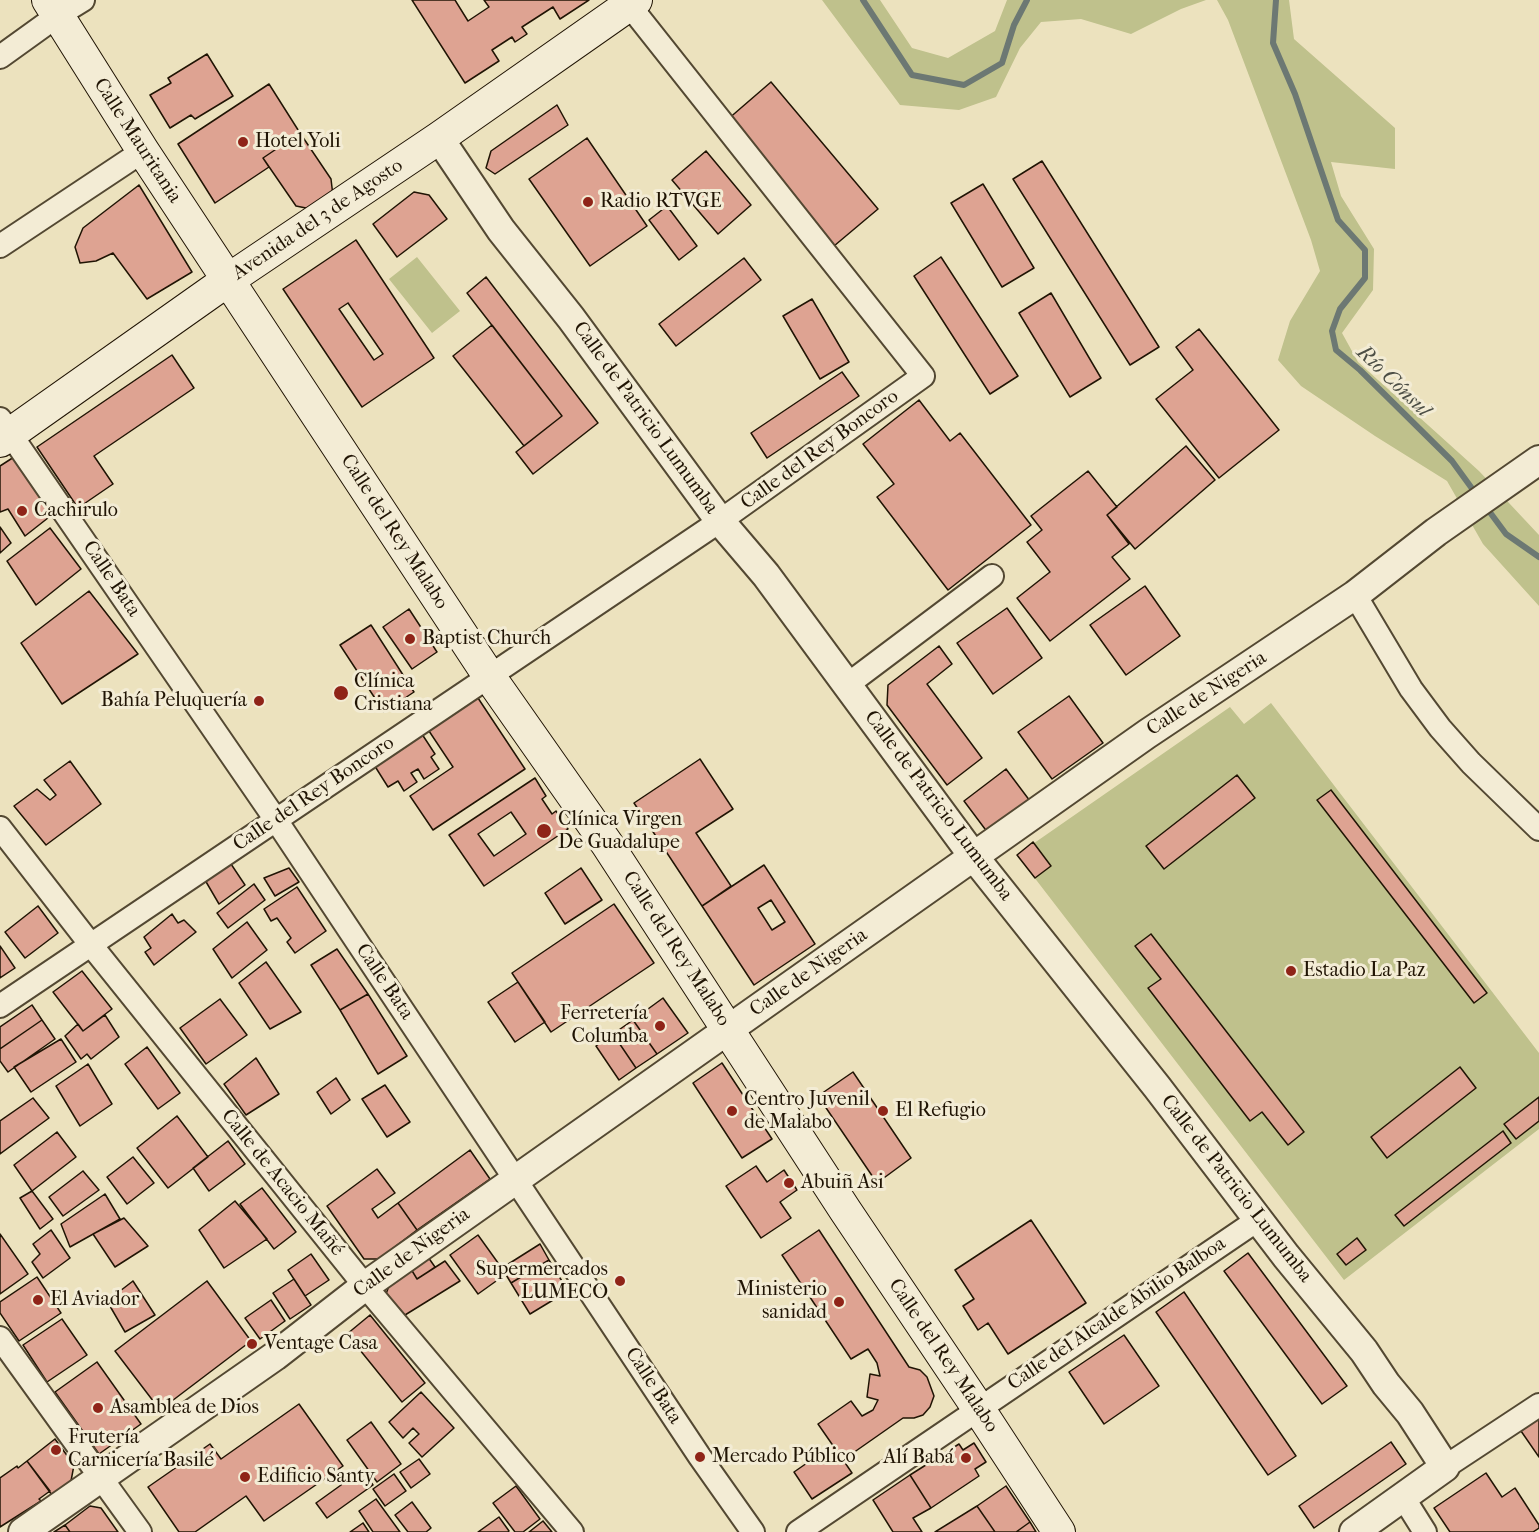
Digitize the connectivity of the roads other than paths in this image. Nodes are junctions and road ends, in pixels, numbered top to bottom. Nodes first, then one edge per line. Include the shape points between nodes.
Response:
1 (633, 2) edge
2 (63, 5) edge
3 (0, 57) edge
4 (439, 138) junction
5 (143, 152) junction
6 (0, 246) edge
7 (228, 280) junction
8 (4, 431) edge
9 (1539, 460) edge
10 (720, 521) junction
11 (992, 576) dead end
12 (1355, 595) junction
13 (489, 676) junction
14 (847, 685) junction
15 (276, 820) junction
16 (0, 828) edge
17 (1539, 829) edge
18 (974, 857) junction
19 (91, 945) junction
20 (0, 1006) edge
21 (728, 1029) junction
22 (516, 1179) junction
23 (1259, 1219) junction
24 (365, 1286) junction
25 (0, 1338) edge
26 (1539, 1405) edge
27 (978, 1408) junction
28 (1445, 1467) junction
29 (102, 1478) junction
30 (1403, 1497) junction
31 (23, 1532) edge
32 (140, 1532) edge
33 (572, 1532) edge
34 (753, 1532) edge
35 (798, 1532) edge
36 (1059, 1532) edge
37 (1354, 1532) edge
38 (1425, 1532) edge

1 - 4 main road, Avenida del 3 de Agosto
1 - 10 street, Calle del Rey Boncoro via 922,376
2 - 3 street
2 - 5 main road, Calle Mauritania
4 - 7 main road, Avenida del 3 de Agosto
4 - 10 street, Calle de Patricio Lumumba via 501,231 571,318
5 - 6 street
5 - 7 main road, Calle Mauritania
7 - 8 main road, Avenida del 3 de Agosto
7 - 13 main road, Calle del Rey Malabo
8 - 15 street, Calle Bata
9 - 12 street, Calle de Nigeria via 1484,496
10 - 13 street, Calle del Rey Boncoro
10 - 14 street, Calle de Patricio Lumumba
11 - 14 street
12 - 17 street via 1412,690 1440,728
12 - 18 street, Calle de Nigeria via 1147,734
13 - 15 street, Calle del Rey Boncoro
13 - 21 main road, Calle del Rey Malabo via 608,844
14 - 18 street, Calle de Patricio Lumumba
15 - 19 street, Calle del Rey Boncoro
15 - 22 street, Calle Bata
16 - 19 street, Calle de Acacio Mañé
18 - 21 street, Calle de Nigeria
18 - 23 street, Calle de Patricio Lumumba
19 - 20 street, Calle del Rey Boncoro
19 - 24 street, Calle de Acacio Mañé
21 - 22 street, Calle de Nigeria
21 - 27 main road, Calle del Rey Malabo
22 - 24 street, Calle de Nigeria
22 - 34 street, Calle Bata
23 - 27 street, Calle del Alcalde Abilio Balboa
23 - 28 street, Calle de Patricio Lumumba via 1364,1351
24 - 29 street, Calle de Nigeria
24 - 33 street, Calle de Acacio Mañé
25 - 29 street
26 - 28 street
27 - 35 street, Calle del Alcalde Abilio Balboa
27 - 36 main road, Calle del Rey Malabo
28 - 30 street
29 - 31 street, Calle de Nigeria
29 - 32 street
30 - 37 street
30 - 38 street

